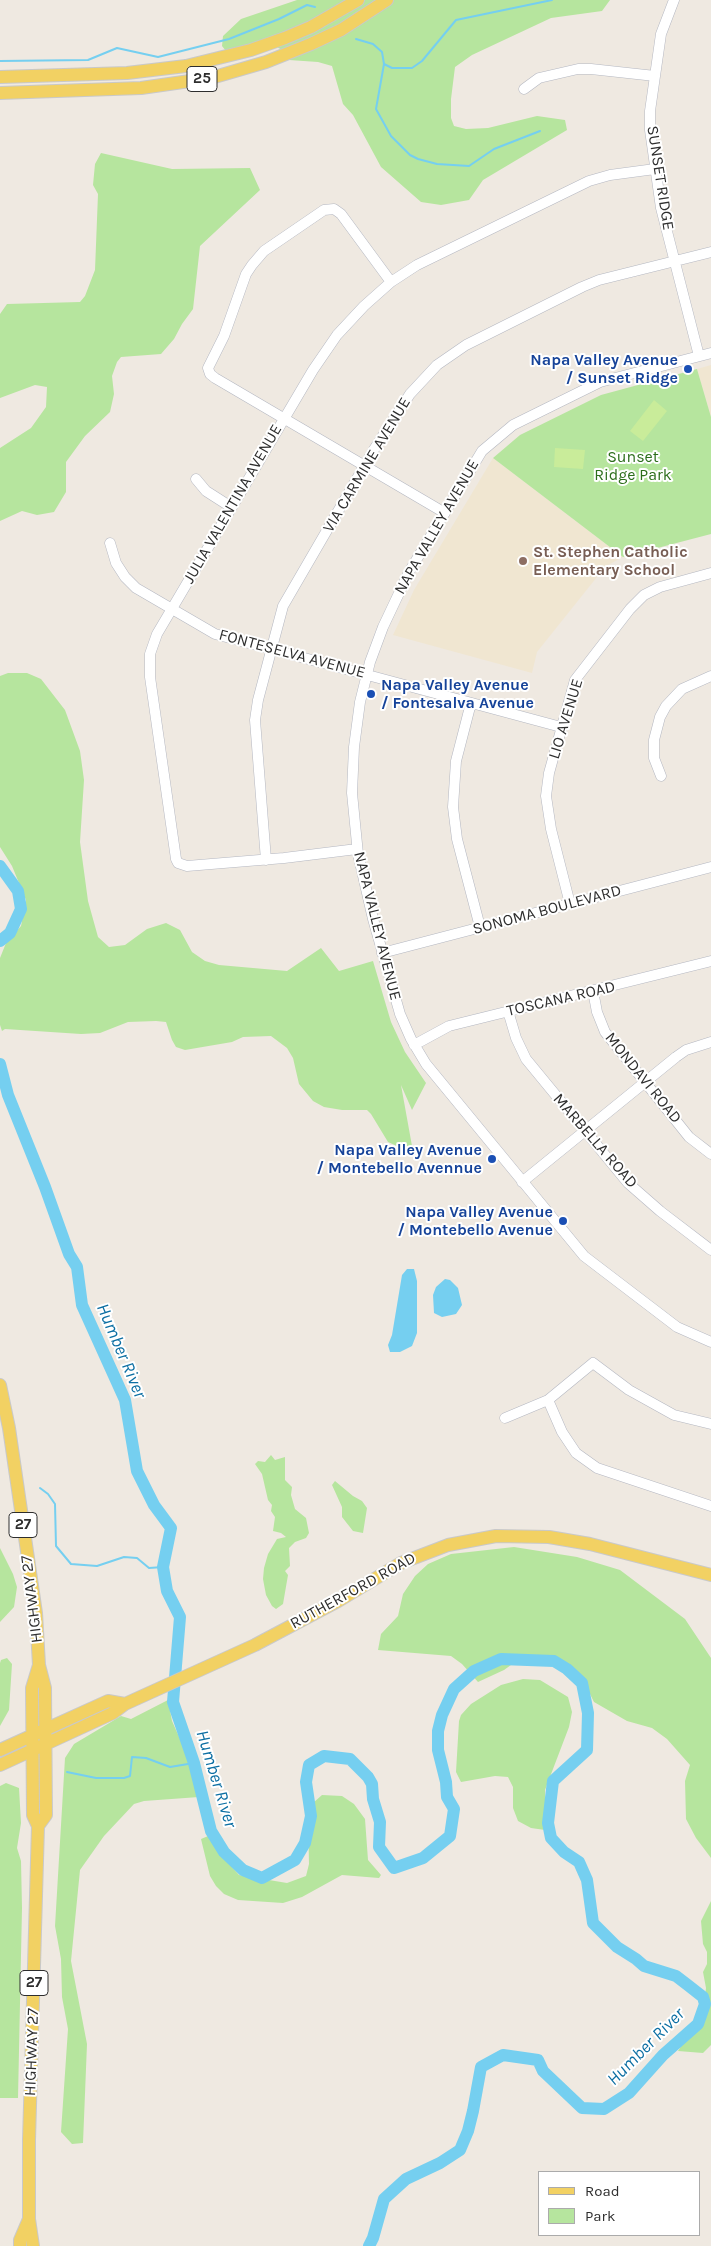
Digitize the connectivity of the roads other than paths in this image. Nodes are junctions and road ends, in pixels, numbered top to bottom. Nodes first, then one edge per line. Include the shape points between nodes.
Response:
1 (358, 0) edge
2 (387, 0) edge
3 (674, 0) edge
4 (655, 76) junction
5 (0, 77) edge
6 (524, 89) dead end
7 (0, 93) edge
8 (655, 169) junction
9 (711, 252) edge
10 (675, 261) junction
11 (391, 282) junction
12 (711, 353) edge
13 (699, 356) junction
14 (284, 419) junction
15 (364, 466) junction
16 (196, 479) dead end
17 (231, 507) junction
18 (444, 513) junction
19 (110, 543) dead end
20 (711, 573) edge
21 (172, 610) junction
22 (271, 650) junction
23 (367, 675) junction
24 (711, 676) edge
25 (471, 703) junction
26 (561, 727) junction
27 (662, 776) dead end
28 (357, 849) junction
29 (266, 860) junction
30 (711, 867) edge
31 (570, 904) junction
32 (480, 927) junction
33 (382, 953) junction
34 (711, 961) edge
35 (593, 991) junction
36 (508, 1011) junction
37 (711, 1042) edge
38 (414, 1045) junction
39 (644, 1082) junction
40 (584, 1131) junction
41 (709, 1148) edge
42 (522, 1182) junction
43 (711, 1250) edge
44 (711, 1342) edge
45 (0, 1385) edge
46 (548, 1400) junction
47 (505, 1418) dead end
48 (711, 1424) edge
49 (711, 1506) edge
50 (711, 1575) edge
51 (39, 1665) junction
52 (125, 1704) junction
53 (46, 1728) junction
54 (33, 1735) junction
55 (47, 1743) junction
56 (33, 1749) junction
57 (0, 1750) edge
58 (0, 1765) edge
59 (38, 1826) junction
60 (29, 2219) junction
61 (20, 2246) edge
62 (33, 2246) edge

1 - 5 main road, 25 via 285,38 186,66 127,73
2 - 7 main road, 25 via 341,30 311,44 266,62 220,75 181,84 141,88
3 - 4 street, SUNSET RIDGE via 661,34
4 - 6 street via 578,69 539,78
4 - 8 street, SUNSET RIDGE via 650,119
8 - 10 street, SUNSET RIDGE
8 - 11 street, JULIA VALENTINA AVENUE via 589,181 436,255
9 - 10 street, VIA CARMINE AVENUE
10 - 13 street, SUNSET RIDGE
10 - 15 street, VIA CARMINE AVENUE via 599,280 466,344 437,365 410,394
11 - 14 street, JULIA VALENTINA AVENUE via 337,335
11 - 14 street via 341,214 329,208 264,251 252,265 208,368 215,378
12 - 13 street, NAPA VALLEY AVENUE
13 - 18 street, NAPA VALLEY AVENUE via 600,382 513,425 482,451
14 - 15 street
14 - 17 street, JULIA VALENTINA AVENUE
15 - 18 street
15 - 22 street, VIA CARMINE AVENUE via 291,590 283,606
16 - 17 street via 206,491
17 - 21 street, JULIA VALENTINA AVENUE
18 - 23 street, NAPA VALLEY AVENUE via 391,607
19 - 21 street, FONTESELVA AVENUE via 116,563 125,577 136,588
20 - 26 street, LIO AVENUE via 660,587 633,605 578,676
21 - 22 street, FONTESELVA AVENUE via 215,634
21 - 29 street, JULIA VALENTINA AVENUE via 153,644 150,665 176,859 182,866
22 - 23 street, FONTESELVA AVENUE
22 - 29 street, VIA CARMINE AVENUE via 255,720
23 - 25 street, FONTESELVA AVENUE
23 - 28 street, NAPA VALLEY AVENUE via 358,716 353,765
24 - 27 street via 682,689 660,718 654,740 654,758
25 - 26 street, FONTESELVA AVENUE
25 - 32 street via 456,760 453,807 457,839
26 - 31 street, LIO AVENUE via 546,796
28 - 29 street, JULIA VALENTINA AVENUE
28 - 33 street, NAPA VALLEY AVENUE
30 - 31 street, SONOMA BOULEVARD
31 - 32 street, SONOMA BOULEVARD
32 - 33 street, SONOMA BOULEVARD
33 - 38 street, NAPA VALLEY AVENUE via 400,1014
34 - 35 street, TOSCANA ROAD
35 - 36 street, TOSCANA ROAD
35 - 39 street, MONDAVI ROAD via 605,1032
36 - 38 street, TOSCANA ROAD via 449,1026
36 - 40 street, MARBELLA ROAD via 526,1059
37 - 39 street via 686,1050
38 - 42 street, NAPA VALLEY AVENUE
39 - 40 street
39 - 41 street, MONDAVI ROAD via 689,1137
40 - 42 street
40 - 43 street, MARBELLA ROAD via 628,1183
42 - 44 street, NAPA VALLEY AVENUE via 572,1245 592,1263 678,1327
45 - 51 main road, HIGHWAY 27 / 27 via 36,1613
46 - 47 street
46 - 48 street via 593,1363 629,1390 674,1415
46 - 49 street via 562,1432 576,1453 596,1468
50 - 52 main road, RUTHERFORD ROAD via 561,1538 510,1535 468,1540 401,1563 255,1645
51 - 53 main road, HIGHWAY 27 / 27 via 45,1688
51 - 54 main road, HIGHWAY 27 / 27 via 32,1688
52 - 53 main road, RUTHERFORD ROAD via 108,1701
52 - 55 main road, RUTHERFORD ROAD via 113,1713
53 - 54 main road, RUTHERFORD ROAD
53 - 55 main road, HIGHWAY 27 / 27
54 - 56 main road, HIGHWAY 27 / 27
54 - 57 main road, RUTHERFORD ROAD
55 - 56 main road, RUTHERFORD ROAD
55 - 59 main road, HIGHWAY 27 / 27 via 46,1815
56 - 58 main road, RUTHERFORD ROAD
56 - 59 main road, HIGHWAY 27 / 27 via 33,1815
59 - 60 main road, HIGHWAY 27 / 27
60 - 61 main road, HIGHWAY 27 / 27
60 - 62 main road, HIGHWAY 27 / 27

